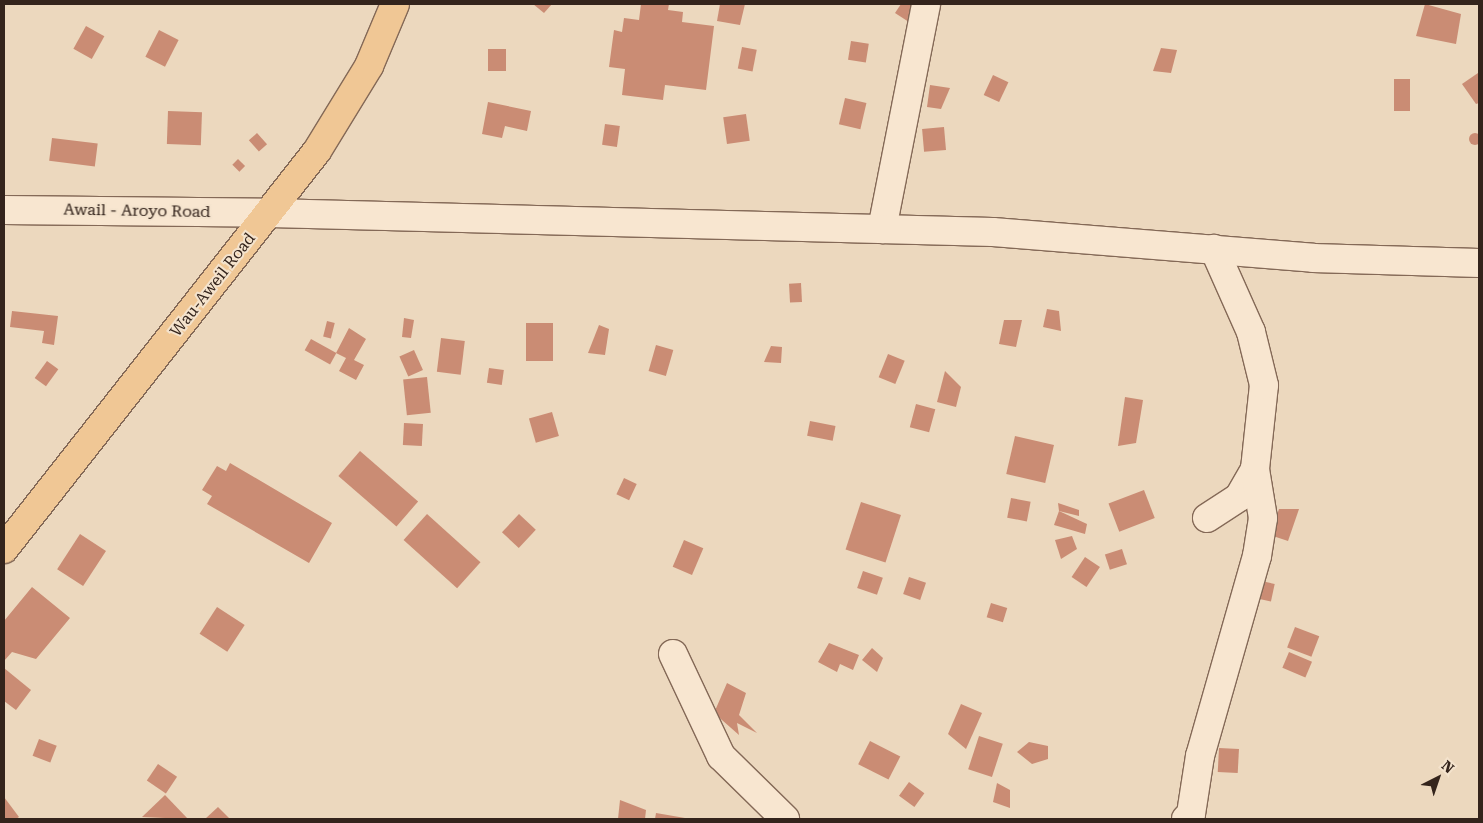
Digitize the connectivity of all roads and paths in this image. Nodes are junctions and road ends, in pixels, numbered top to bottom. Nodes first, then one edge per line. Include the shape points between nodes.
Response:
1 (395, 4) edge
2 (926, 4) edge
3 (4, 210) edge
4 (270, 213) junction
5 (882, 228) junction
6 (1214, 249) junction
7 (1479, 264) edge
8 (1255, 469) junction
9 (1207, 518) dead end
10 (4, 549) edge
11 (673, 654) dead end
12 (785, 819) edge
13 (1186, 819) edge

1 - 4 main road, Wau-Aweil Road via 369,66 317,151
2 - 5 street
3 - 4 street, Awail - Aroyo Road
4 - 5 street, Awail - Aroyo Road
4 - 10 main road, Wau-Aweil Road
5 - 6 street, Awail - Aroyo Road via 993,232
6 - 7 street, Awail - Aroyo Road via 1313,258
6 - 8 street via 1251,332 1264,385
8 - 9 street via 1238,497
8 - 13 street via 1262,518 1257,556 1200,756 1191,814
11 - 12 street via 721,756

